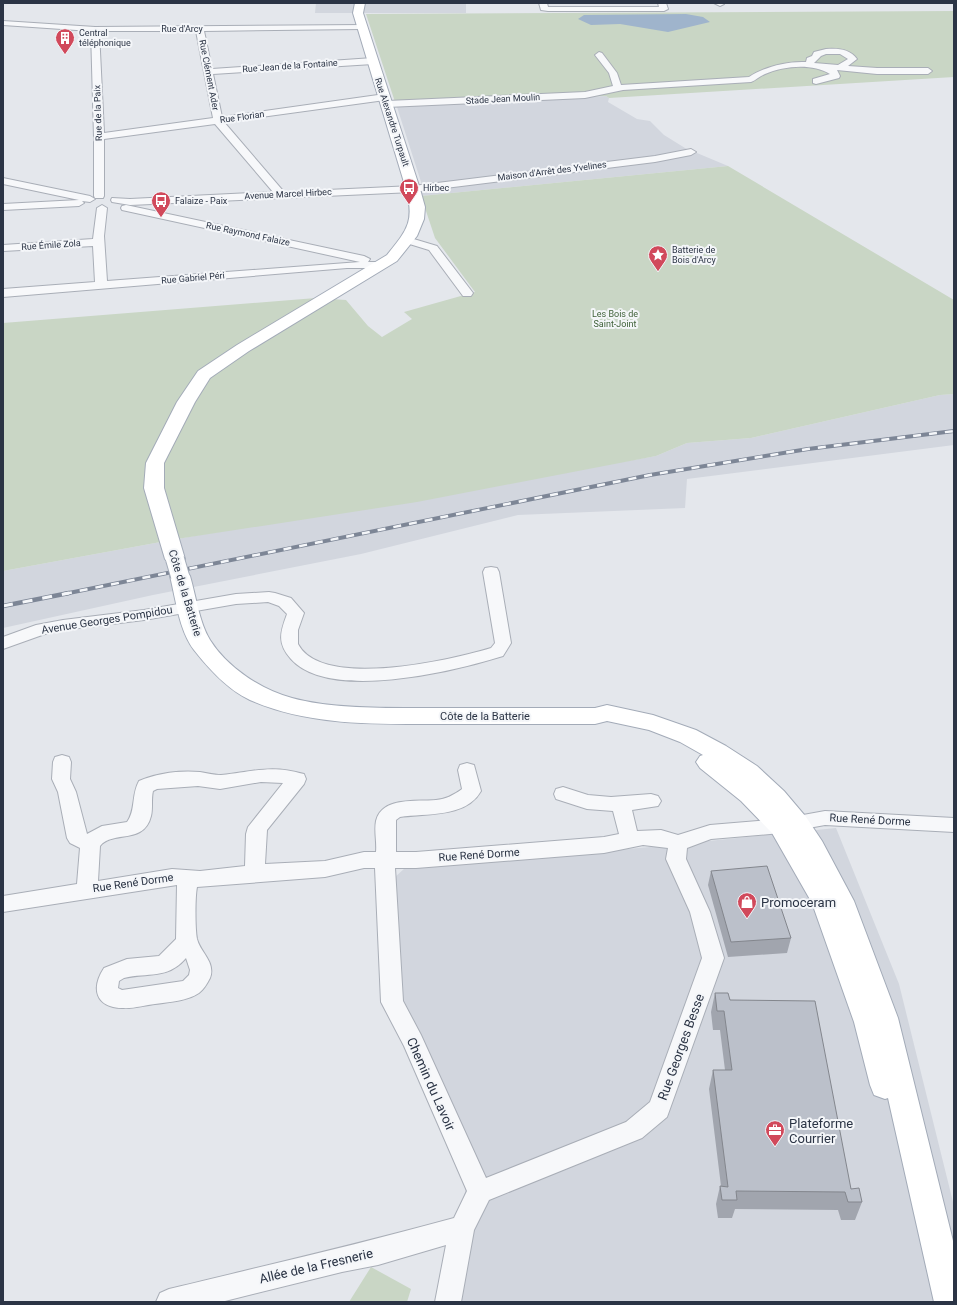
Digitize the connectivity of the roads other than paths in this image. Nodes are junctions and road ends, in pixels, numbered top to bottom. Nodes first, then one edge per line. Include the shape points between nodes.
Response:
1 (360, 3) edge
2 (543, 3) edge
3 (662, 3) edge
4 (3, 23) edge
5 (362, 27) junction
6 (95, 29) junction
7 (200, 29) junction
8 (599, 55) dead end
9 (372, 61) junction
10 (810, 64) junction
11 (821, 66) junction
12 (839, 68) junction
13 (928, 71) dead end
14 (208, 72) junction
15 (816, 80) dead end
16 (618, 88) junction
17 (386, 101) junction
18 (218, 121) junction
19 (100, 137) junction
20 (691, 152) dead end
21 (3, 181) edge
22 (413, 189) junction
23 (281, 195) junction
24 (92, 199) junction
25 (114, 202) junction
26 (3, 207) edge
27 (102, 208) junction
28 (407, 240) junction
29 (99, 242) junction
30 (3, 248) edge
31 (383, 265) junction
32 (362, 277) joint
33 (102, 285) junction
34 (3, 293) edge
35 (467, 293) dead end
36 (491, 572) dead end
37 (189, 608) junction
38 (3, 643) edge
39 (62, 762) dead end
40 (467, 770) dead end
41 (562, 794) dead end
42 (651, 801) dead end
43 (621, 803) junction
44 (789, 825) junction
45 (954, 825) edge
46 (630, 840) junction
47 (678, 843) junction
48 (90, 844) junction
49 (385, 859) junction
50 (255, 873) junction
51 (189, 878) junction
52 (87, 890) junction
53 (3, 904) edge
54 (187, 942) dead end
55 (480, 1192) junction
56 (462, 1228) junction
57 (169, 1302) edge
58 (448, 1302) edge
59 (938, 1302) edge
60 (951, 1302) edge

1 - 5 main road, Rue Alexandre Turpault via 358,13
2 - 3 street via 544,8 548,9 664,9
4 - 6 street, Rue d'Arcy
5 - 7 street, Rue d'Arcy
5 - 9 main road, Rue Alexandre Turpault
6 - 7 street, Rue d'Arcy
6 - 19 street, Rue de la Paix
7 - 14 street, Rue Clément Ader
8 - 16 street via 613,73
9 - 14 street, Rue Jean de la Fontaine
9 - 17 main road, Rue Alexandre Turpault
10 - 11 street, Stade Jean Moulin
10 - 12 street via 810,60 822,52 836,51 851,56 853,59
10 - 16 street, Stade Jean Moulin via 796,64 762,72 751,80
11 - 12 street, Stade Jean Moulin
11 - 15 street, Stade Jean Moulin via 836,76
12 - 13 street, Stade Jean Moulin
14 - 18 street, Rue Clément Ader
16 - 17 street, Stade Jean Moulin via 585,94
17 - 18 street, Rue Florian
17 - 22 main road, Rue Alexandre Turpault
18 - 19 street, Rue Florian
18 - 23 street, Rue Clément Ader
19 - 24 street, Rue de la Paix
20 - 22 street, Maison d'Arrêt des Yvelines via 655,159
21 - 24 street
22 - 23 street, Avenue Marcel Hirbec
22 - 28 main road, Rue Alexandre Turpault via 418,207 417,219
23 - 25 street, Avenue Marcel Hirbec
24 - 25 street via 108,196
24 - 26 street
24 - 27 street via 90,207
25 - 27 street
25 - 31 street, Rue Raymond Falaize
27 - 29 street via 99,214
28 - 31 main road, Rue Alexandre Turpault
28 - 35 street via 433,248
29 - 30 street, Rue Émile Zola
29 - 33 street
31 - 32 main road, Rue Alexandre Turpault
31 - 33 street, Rue Gabriel Péri via 347,265
32 - 37 main road, Côte de la Batterie via 243,348 204,375 186,402 155,463 154,488
33 - 34 street, Rue Gabriel Péri
36 - 37 street, Avenue Georges Pompidou via 503,643 497,652 444,667 406,673 336,674 303,664 291,648 290,630 296,613 285,602 269,598 236,599
37 - 38 street, Avenue Georges Pompidou via 63,625 42,629
37 - 44 main road, Côte de la Batterie via 195,632 202,646 230,676 256,694 290,706 330,712 394,716 595,716 606,722 646,731 679,745 701,758
39 - 48 street via 61,779 67,792 77,838
40 - 49 street, Chemin du Lavoir via 472,791 466,797 437,807 401,809 390,813 386,819
41 - 43 street via 587,802
42 - 43 street
43 - 46 street
44 - 45 street, Rue René Dorme via 825,818
44 - 47 street, Rue René Dorme via 710,832
44 - 59 main road via 825,901 868,1022 894,1115
44 - 60 main road via 813,848 841,901 884,1018
46 - 47 street, Rue René Dorme via 643,837 661,838
46 - 49 street, Rue René Dorme via 604,845 416,860
47 - 55 street, Rue Georges Besse via 676,859 700,912 713,958 659,1109 634,1130
48 - 50 street via 102,834 134,827 141,817 143,792 146,786 155,782 198,779 220,782 261,775 297,779 258,827
48 - 52 street
49 - 50 street, Rue René Dorme via 364,860 325,869
49 - 55 street, Chemin du Lavoir via 392,1002 413,1042
50 - 51 street, Rue René Dorme
51 - 52 street, Rue René Dorme via 168,877
51 - 54 street via 186,889
52 - 53 street, Rue René Dorme
55 - 56 street
56 - 57 street, Allée de la Fresnerie via 378,1252
56 - 58 street

